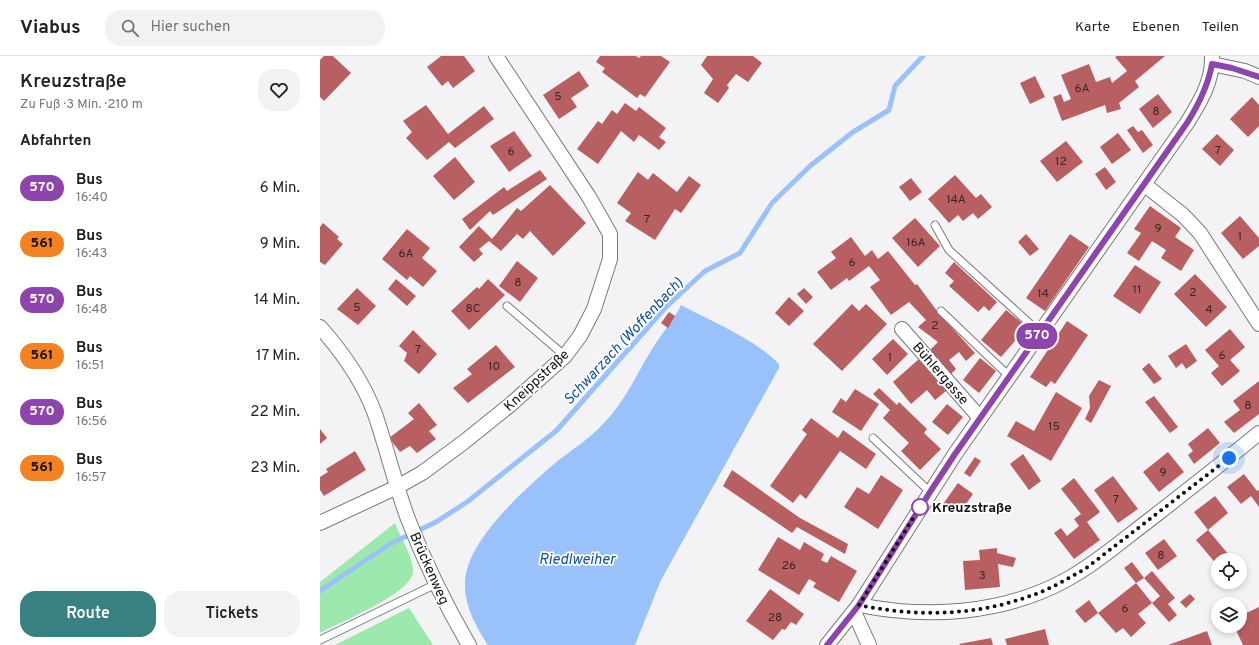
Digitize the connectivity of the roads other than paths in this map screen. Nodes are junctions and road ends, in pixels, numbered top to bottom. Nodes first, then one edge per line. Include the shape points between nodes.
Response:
1 (496, 56) edge
2 (1212, 60) edge
3 (1259, 77) edge
4 (1145, 185) junction
5 (935, 225) dead end
6 (507, 306) dead end
7 (941, 311) dead end
8 (1259, 324) edge
9 (320, 327) edge
10 (902, 329) dead end
11 (1040, 332) junction
12 (566, 356) junction
13 (1009, 376) junction
14 (980, 418) junction
15 (1259, 433) edge
16 (873, 438) dead end
17 (397, 487) junction
18 (930, 492) junction
19 (320, 523) edge
20 (436, 584) junction
21 (856, 609) junction
22 (320, 640) edge
23 (469, 645) edge
24 (827, 645) edge
25 (869, 645) edge

1 - 12 street, Kneippstraße via 590,197 610,234 610,259 599,295 580,336
2 - 3 street
2 - 4 street via 1209,81 1197,107
4 - 8 street via 1183,215 1200,233
4 - 11 street
5 - 11 lane via 949,250
6 - 12 lane
7 - 13 lane
9 - 17 street, Brückenweg via 344,354 375,413
10 - 14 street, Bühlergasse
11 - 13 street
12 - 17 street, Kneippstraße via 469,437 422,473
13 - 14 street
14 - 18 street
15 - 21 street via 1085,569 1046,590 1013,602 962,610 919,613
16 - 18 lane
17 - 19 street, Kneippstraße
17 - 20 street, Brückenweg
18 - 21 street
20 - 22 lane
20 - 23 street, Brückenweg
21 - 24 street
21 - 25 street

